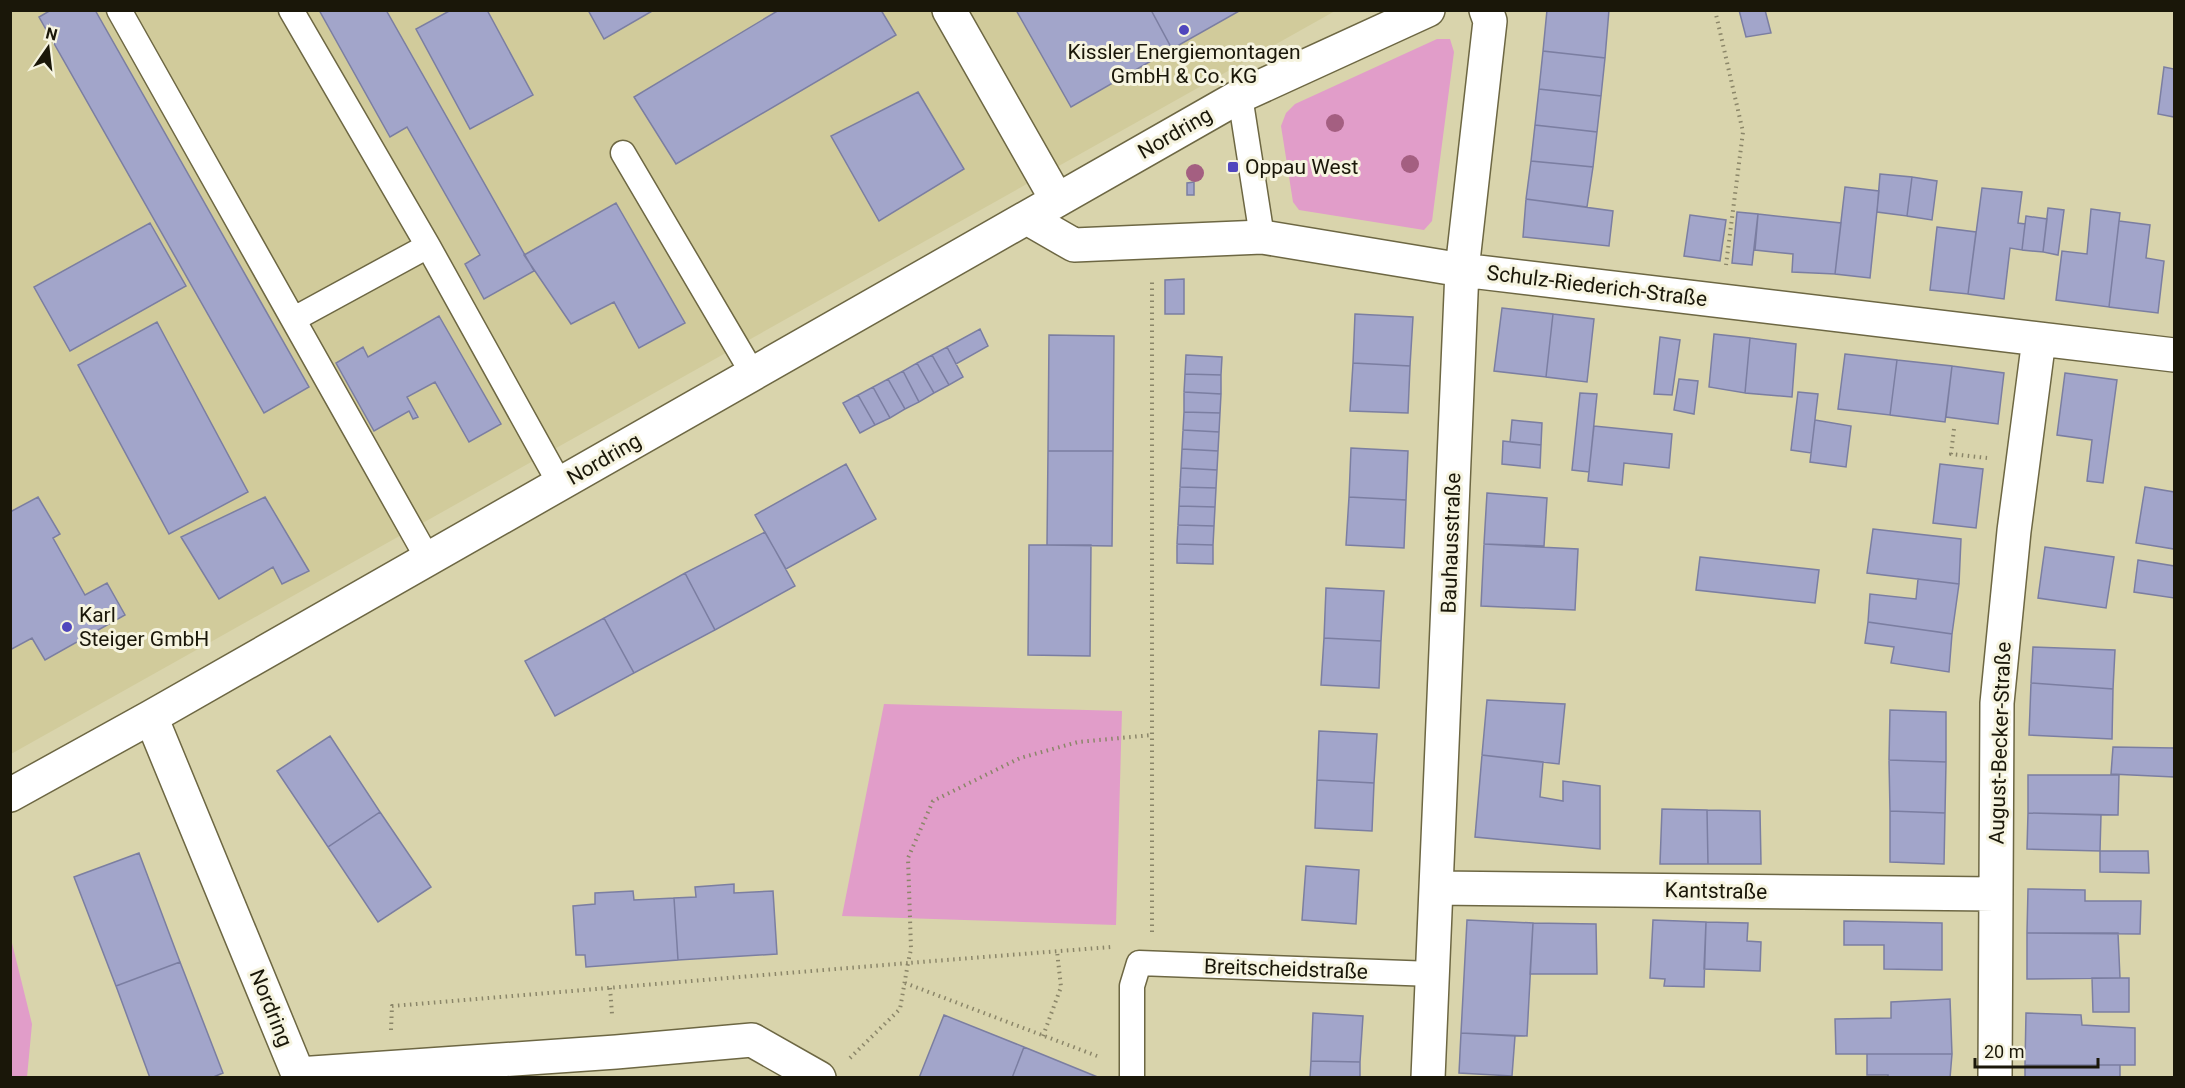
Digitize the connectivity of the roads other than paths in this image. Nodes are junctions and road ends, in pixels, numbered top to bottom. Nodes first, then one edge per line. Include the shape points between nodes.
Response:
1 (119, 10) edge
2 (291, 10) edge
3 (950, 10) edge
4 (1428, 10) edge
5 (1486, 10) edge
6 (1240, 96) junction
7 (623, 153) dead end
8 (1057, 200) junction
9 (1027, 218) junction
10 (1262, 237) junction
11 (428, 246) junction
12 (1462, 270) junction
13 (294, 319) junction
14 (2039, 339) junction
15 (2175, 355) edge
16 (753, 374) junction
17 (560, 484) junction
18 (428, 559) junction
19 (151, 717) junction
20 (10, 795) edge
21 (1436, 888) junction
22 (1995, 894) junction
23 (1433, 974) junction
24 (832, 1070) edge
25 (1132, 1074) edge
26 (1428, 1077) edge
27 (1995, 1077) edge

1 - 13 lane
2 - 11 lane
3 - 8 street
4 - 6 street, Nordring
5 - 12 street, Bauhausstraße via 1490,21
6 - 8 street, Nordring
6 - 10 lane
7 - 16 lane
8 - 9 street, Nordring
9 - 10 street, Schulz-Riederich-Straße via 1074,245
9 - 16 street, Nordring
10 - 12 street, Schulz-Riederich-Straße
11 - 13 lane
11 - 17 lane
12 - 14 street, Schulz-Riederich-Straße
12 - 21 street, Bauhausstraße
13 - 18 lane
14 - 15 street, Schulz-Riederich-Straße
14 - 22 street, August-Becker-Straße via 1997,703
16 - 17 street, Nordring
17 - 18 street, Nordring
18 - 19 street, Nordring
19 - 20 street, Nordring
19 - 24 street, Nordring via 298,1074 752,1040
21 - 22 street, Kantstraße
21 - 23 street, Bauhausstraße
22 - 27 street, August-Becker-Straße
23 - 25 lane, Breitscheidstraße via 1139,963 1132,986
23 - 26 street, Bauhausstraße

